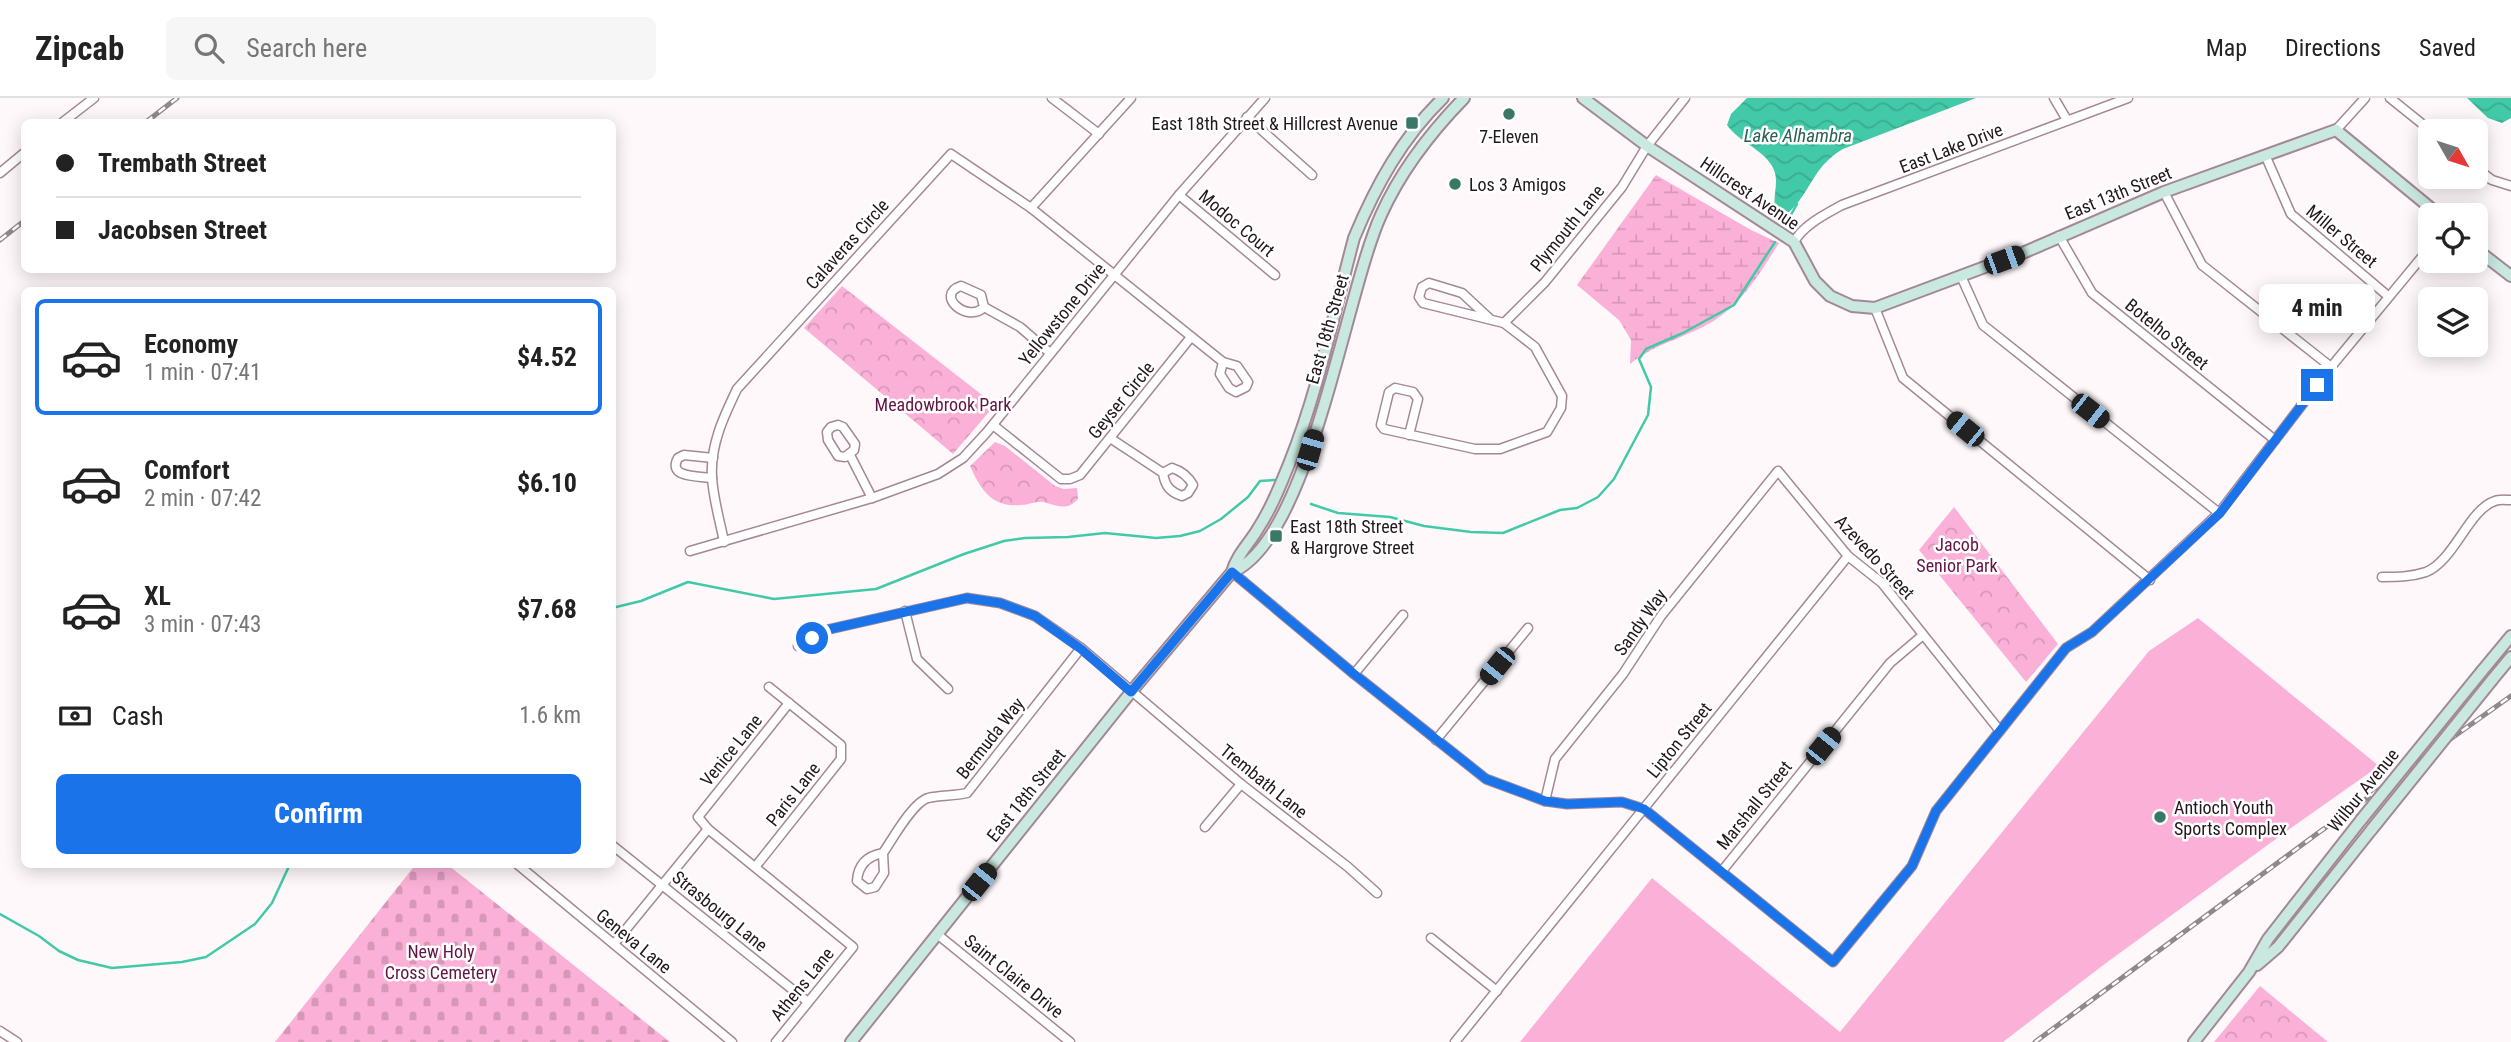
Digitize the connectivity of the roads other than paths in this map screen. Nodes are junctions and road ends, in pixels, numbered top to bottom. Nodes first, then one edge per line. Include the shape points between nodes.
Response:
1 (94, 98) edge
2 (1052, 98) edge
3 (1131, 98) edge
4 (1265, 98) edge
5 (1443, 98) edge
6 (1464, 98) edge
7 (1583, 98) edge
8 (1685, 98) edge
9 (2054, 98) edge
10 (2128, 98) edge
11 (2365, 98) edge
12 (2390, 98) edge
13 (1247, 117) junction
14 (67, 119) edge
15 (2067, 120) junction
16 (2418, 121) edge
17 (2336, 131) junction
18 (1099, 134) junction
19 (1647, 146) junction
20 (21, 156) edge
21 (2266, 157) junction
22 (0, 173) edge
23 (1312, 175) dead end
24 (2488, 177) edge
25 (2511, 186) edge
26 (2164, 192) junction
27 (1179, 195) junction
28 (2425, 203) edge
29 (1031, 208) junction
30 (2059, 236) junction
31 (1794, 242) junction
32 (2488, 258) edge
33 (2418, 261) edge
34 (1275, 275) dead end
35 (1114, 276) junction
36 (1961, 276) junction
37 (2511, 276) edge
38 (2388, 296) junction
39 (984, 307) dead end
40 (1875, 308) junction
41 (1490, 319) junction
42 (1504, 323) junction
43 (1191, 337) junction
44 (1050, 353) junction
45 (1223, 362) dead end
46 (2331, 367) junction
47 (993, 425) junction
48 (1409, 435) junction
49 (1111, 438) junction
50 (2275, 440) junction
51 (850, 455) dead end
52 (713, 458) junction
53 (1778, 471) joint
54 (1163, 473) dead end
55 (712, 478) junction
56 (872, 498) junction
57 (2511, 500) edge
58 (2220, 513) junction
59 (724, 542) junction
60 (690, 551) dead end
61 (1848, 556) junction
62 (1232, 572) junction
63 (2382, 577) dead end
64 (2150, 580) junction
65 (905, 611) junction
66 (1403, 615) dead end
67 (1528, 628) dead end
68 (1923, 635) junction
69 (2511, 636) edge
70 (798, 646) dead end
71 (1081, 649) junction
72 (2511, 657) edge
73 (1354, 674) junction
74 (769, 687) dead end
75 (948, 689) dead end
76 (1131, 692) junction
77 (789, 703) junction
78 (2000, 731) junction
79 (1436, 740) junction
80 (1241, 784) junction
81 (1545, 801) junction
82 (1644, 809) junction
83 (1205, 827) dead end
84 (708, 829) junction
85 (616, 848) edge
86 (883, 853) junction
87 (756, 866) junction
88 (522, 868) edge
89 (1722, 871) junction
90 (663, 886) junction
91 (1377, 893) dead end
92 (937, 934) junction
93 (1431, 938) dead end
94 (614, 944) junction
95 (2249, 972) junction
96 (1497, 991) junction
97 (808, 1002) junction
98 (0, 1031) edge
99 (17, 1042) edge
100 (732, 1042) edge
101 (776, 1042) edge
102 (851, 1042) edge
103 (1070, 1042) edge
104 (1455, 1042) edge
105 (2194, 1042) edge

1 - 14 street
2 - 18 street
3 - 18 street
4 - 13 street, Yellowstone Drive
5 - 62 main road, East 18th Street via 1386,169 1366,209 1304,424 1272,506 1236,558
6 - 62 main road, East 18th Street via 1418,151 1381,215 1304,471 1266,540 1246,566
7 - 19 main road, Hillcrest Avenue
8 - 19 street, Plymouth Lane
9 - 15 street
10 - 15 street, East Lake Drive
11 - 17 street, East 13th Street
12 - 16 street
13 - 23 street
13 - 27 street, Yellowstone Drive
15 - 31 street, East Lake Drive via 1842,205 1818,218
17 - 21 main road, East 13th Street
17 - 28 main road
18 - 29 street
19 - 31 main road, Hillcrest Avenue
19 - 42 street, Plymouth Lane via 1622,187 1545,282
20 - 22 street
21 - 26 main road, East 13th Street
21 - 38 street, Miller Street via 2291,214
24 - 25 street
26 - 30 main road, East 13th Street
26 - 46 street via 2202,265
27 - 34 street, Modoc Court
27 - 35 street, Yellowstone Drive
29 - 35 street, Calaveras Circle
29 - 52 street, Calaveras Circle via 951,154 737,389
30 - 36 main road, East 13th Street
30 - 50 street, Botelho Street via 2092,293
31 - 40 main road, Hillcrest Avenue via 1815,281 1830,296 1852,306
32 - 37 main road
33 - 38 street
35 - 43 street
35 - 44 street, Yellowstone Drive
36 - 40 main road, East 13th Street
36 - 58 street via 1983,326
38 - 46 street
39 - 44 street via 1020,327
40 - 64 street via 1903,379
41 - 41 street via 1462,293 1429,283 1422,287 1419,297 1423,303
41 - 42 street
42 - 48 street via 1535,347 1562,396 1561,408 1547,432 1500,449 1475,450
43 - 45 street
43 - 49 street, Geyser Circle
44 - 47 street, Yellowstone Drive
46 - 50 street
47 - 49 street, Geyser Circle via 1061,478 1070,479 1080,475
47 - 56 street, Yellowstone Drive via 963,458 938,474
48 - 48 street via 1381,425 1389,391 1395,388 1413,392 1418,399
49 - 54 street
50 - 58 street
51 - 56 street
52 - 55 street, Calaveras Circle
52 - 55 street via 684,455 675,464 681,475
53 - 61 street, Azevedo Street
53 - 81 street, Sandy Way via 1661,616 1623,674 1555,759
55 - 59 street, Calaveras Circle
56 - 59 street, Yellowstone Drive
57 - 63 street via 2484,506 2428,571
58 - 64 street
59 - 60 street, Yellowstone Drive
61 - 68 street, Azevedo Street via 1882,583
61 - 82 street, Lipton Street
62 - 73 street
62 - 76 main road, East 18th Street
64 - 78 street via 2092,632 2066,648
65 - 70 street, Trembath Lane via 826,630
65 - 71 street, Trembath Lane via 967,598 1000,603 1035,616
65 - 75 street via 917,659
66 - 73 street
67 - 79 street
68 - 78 street, Azevedo Street
68 - 89 street, Marshall Street via 1890,663
69 - 95 main road, Wilbur Avenue, bridge via 2268,939
71 - 76 street, Trembath Lane
71 - 86 street, Bermuda Way via 967,793 926,798
72 - 95 main road, Wilbur Avenue, bridge via 2278,947
73 - 79 street
74 - 77 street, Paris Lane
76 - 80 street, Trembath Lane
76 - 92 main road, East 18th Street
77 - 84 street, Venice Lane via 698,817
77 - 87 street, Paris Lane via 841,745 841,759
78 - 89 street via 1936,811 1912,866 1833,962
79 - 81 street via 1486,779
80 - 83 street
80 - 91 street, Trembath Lane
81 - 82 street via 1622,802
82 - 89 street
82 - 96 street, Lipton Street
84 - 87 street
84 - 90 street
85 - 90 street, Strasbourg Lane
86 - 86 street, Bermuda Way via 864,861 857,873 857,881 867,889 875,887 884,873
87 - 97 street, Athens Lane via 853,947
88 - 94 street, Geneva Lane
90 - 94 street
90 - 97 street, Strasbourg Lane
92 - 102 main road, East 18th Street
92 - 103 street, Saint Claire Drive
93 - 96 street
94 - 100 street, Geneva Lane
95 - 105 main road, Wilbur Avenue
96 - 104 street, Lipton Street
97 - 101 street, Athens Lane
98 - 99 street

